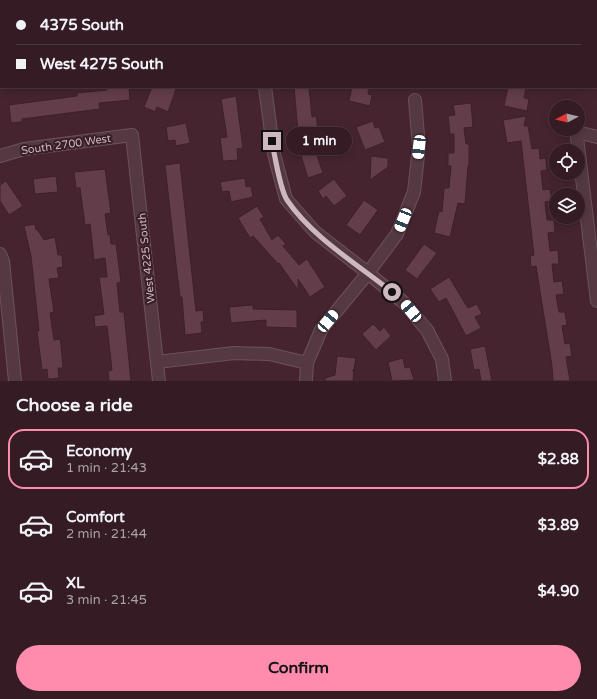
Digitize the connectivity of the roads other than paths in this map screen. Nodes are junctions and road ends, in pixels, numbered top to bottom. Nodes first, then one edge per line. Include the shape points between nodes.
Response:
1 (265, 88) edge
2 (415, 100) dead end
3 (585, 133) edge
4 (132, 136) joint
5 (577, 136) edge
6 (597, 137) edge
7 (0, 156) edge
8 (0, 254) edge
9 (368, 273) junction
10 (597, 301) edge
11 (157, 362) junction
12 (307, 363) junction
13 (15, 381) edge
14 (159, 381) edge
15 (306, 381) edge
16 (445, 381) edge

1 - 9 street via 274,154 286,199 315,232
2 - 9 street via 419,147 414,192 397,234
3 - 6 street
4 - 7 street, South 2700 West via 24,148
4 - 11 street, West 4225 South
5 - 10 street
8 - 13 street via 3,261
9 - 12 street via 321,330
9 - 16 street via 403,302 427,330 442,359
11 - 12 street via 234,352 269,354
11 - 14 street, West 4225 South
12 - 15 street

